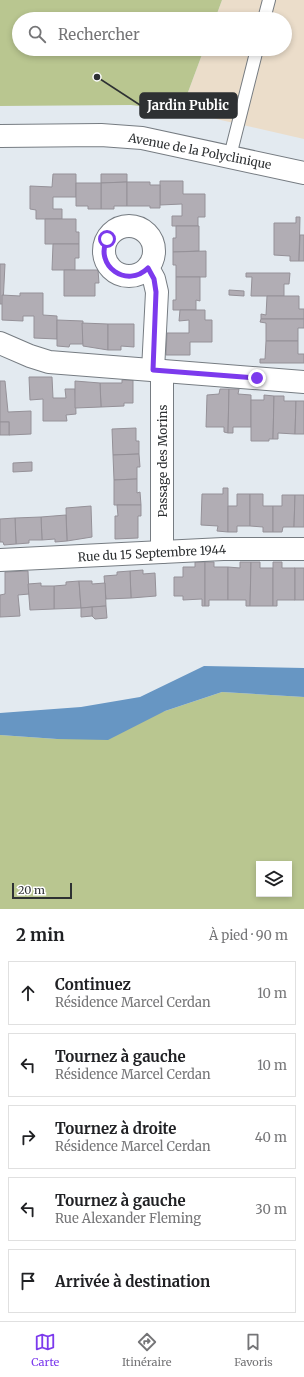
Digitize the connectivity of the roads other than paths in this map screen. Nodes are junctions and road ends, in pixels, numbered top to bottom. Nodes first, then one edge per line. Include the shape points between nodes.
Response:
1 (269, 0) edge
2 (266, 12) edge
3 (255, 56) edge
4 (0, 136) edge
5 (230, 156) junction
6 (304, 172) edge
7 (148, 268) dead end
8 (0, 343) edge
9 (158, 371) junction
10 (304, 382) edge
11 (304, 549) edge
12 (162, 552) junction
13 (0, 560) edge

1 - 2 lane
3 - 5 lane
4 - 5 street, Avenue de la Polyclinique via 130,136
5 - 6 street, Avenue de la Polyclinique
7 - 9 street, Passage des Morins via 154,279 156,292
8 - 9 street via 49,362
9 - 10 street
9 - 12 street, Passage des Morins
11 - 12 street, Rue du 15 Septembre 1944
12 - 13 street, Rue du 15 Septembre 1944

